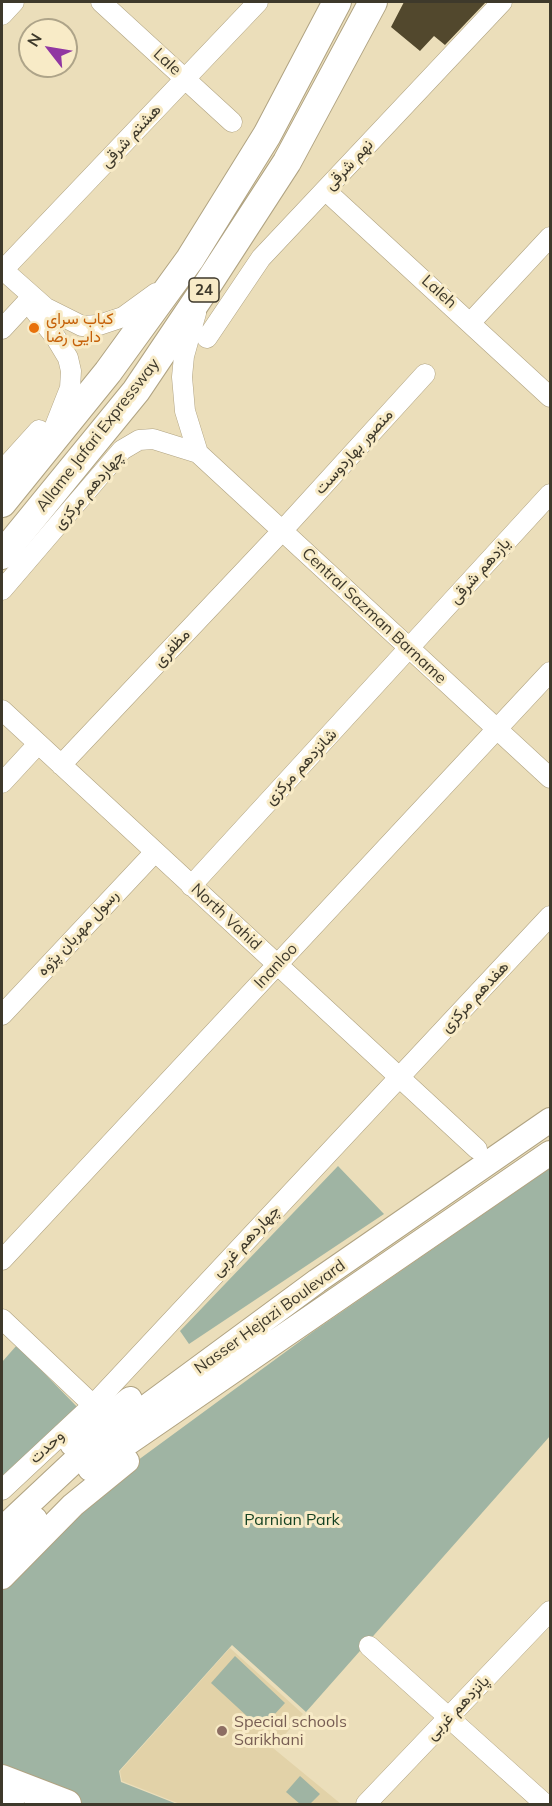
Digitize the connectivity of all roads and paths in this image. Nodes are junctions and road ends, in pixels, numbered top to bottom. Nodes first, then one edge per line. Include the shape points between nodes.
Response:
1 (14, 2) edge
2 (101, 2) edge
3 (258, 2) edge
4 (337, 2) edge
5 (373, 2) edge
6 (502, 2) edge
7 (2, 15) edge
8 (185, 78) junction
9 (232, 122) dead end
10 (325, 189) junction
11 (550, 237) edge
12 (190, 259) junction
13 (2, 273) edge
14 (204, 290) junction
15 (27, 302) junction
16 (471, 322) junction
17 (2, 329) edge
18 (207, 338) dead end
19 (425, 374) dead end
20 (550, 396) edge
21 (39, 430) dead end
22 (198, 453) junction
23 (15, 471) edge
24 (550, 494) edge
25 (2, 502) edge
26 (282, 531) junction
27 (2, 555) edge
28 (2, 590) edge
29 (410, 648) junction
30 (550, 672) edge
31 (2, 711) edge
32 (497, 729) junction
33 (38, 744) junction
34 (61, 765) junction
35 (550, 778) edge
36 (2, 783) edge
37 (155, 852) junction
38 (191, 886) junction
39 (550, 916) edge
40 (278, 965) junction
41 (2, 1015) edge
42 (400, 1078) junction
43 (550, 1119) edge
44 (477, 1149) dead end
45 (550, 1153) edge
46 (2, 1260) edge
47 (317, 1281) junction
48 (333, 1304) junction
49 (2, 1319) edge
50 (93, 1405) junction
51 (2, 1490) edge
52 (2, 1506) edge
53 (2, 1529) edge
54 (2, 1553) edge
55 (2, 1577) edge
56 (550, 1611) edge
57 (369, 1646) dead end
58 (449, 1718) junction
59 (2, 1779) edge
60 (2, 1801) edge
61 (10, 1804) edge
62 (67, 1804) edge
63 (366, 1804) edge
64 (545, 1804) edge

1 - 7 street
2 - 8 street, Lale
3 - 8 street, هشتم شرقی
4 - 12 highway, Allame Jafari Expressway / 24 via 267,135
5 - 14 highway, Allame Jafari Expressway / 24 via 287,162
6 - 10 street, نهم شرقی
8 - 9 street, Lale
8 - 13 street, هشتم شرقی
10 - 16 street, Laleh
10 - 18 street, نهم شرقی via 261,258
11 - 16 street
12 - 13 street via 147,302 123,317 99,325 82,326 60,317
12 - 23 highway, Allame Jafari Expressway / 24 via 108,372
13 - 15 street
14 - 22 street via 191,328 182,377 184,411
14 - 27 highway, Allame Jafari Expressway / 24 via 136,391
15 - 17 street
15 - 23 street via 40,314 68,358 70,388 59,419
16 - 20 street, Laleh
19 - 26 street, منصور بهاردوست
21 - 23 street
22 - 26 street, Central Sazman Barname
22 - 28 street, چهاردهم مرکزی via 153,439 139,440 122,450
23 - 25 highway, Allame Jafari Expressway / 24
24 - 29 street, یازدهم شرقی
26 - 29 street, Central Sazman Barname
26 - 34 street, مظفری
29 - 32 street, Central Sazman Barname
29 - 38 street, شانزدهم مرکزی
30 - 32 street, Inanloo
31 - 33 street, North Vahid
32 - 35 street, Central Sazman Barname
32 - 40 street, Inanloo
33 - 34 street, North Vahid
33 - 36 street
34 - 37 street, North Vahid
37 - 38 street, North Vahid
37 - 41 street, رسول مهربان پژوه
38 - 40 street, North Vahid
39 - 42 street, هفدهم مرکزی
40 - 42 street, North Vahid
40 - 46 street, Inanloo
42 - 44 street, North Vahid
42 - 50 street, چهاردهم غربی
43 - 47 main road, Nasser Hejazi Boulevard
45 - 48 main road, Nasser Hejazi Boulevard
47 - 52 main road via 218,1337 166,1372 98,1421
47 - 53 main road, Nasser Hejazi Boulevard via 81,1455
48 - 54 main road, Nasser Hejazi Boulevard via 90,1469
48 - 55 main road via 258,1366 101,1481
49 - 50 street
50 - 51 street, وحدت
56 - 58 street, پانزدهم غربی
57 - 58 street
58 - 63 street, پانزدهم غربی
58 - 64 street
59 - 62 highway
60 - 61 highway

